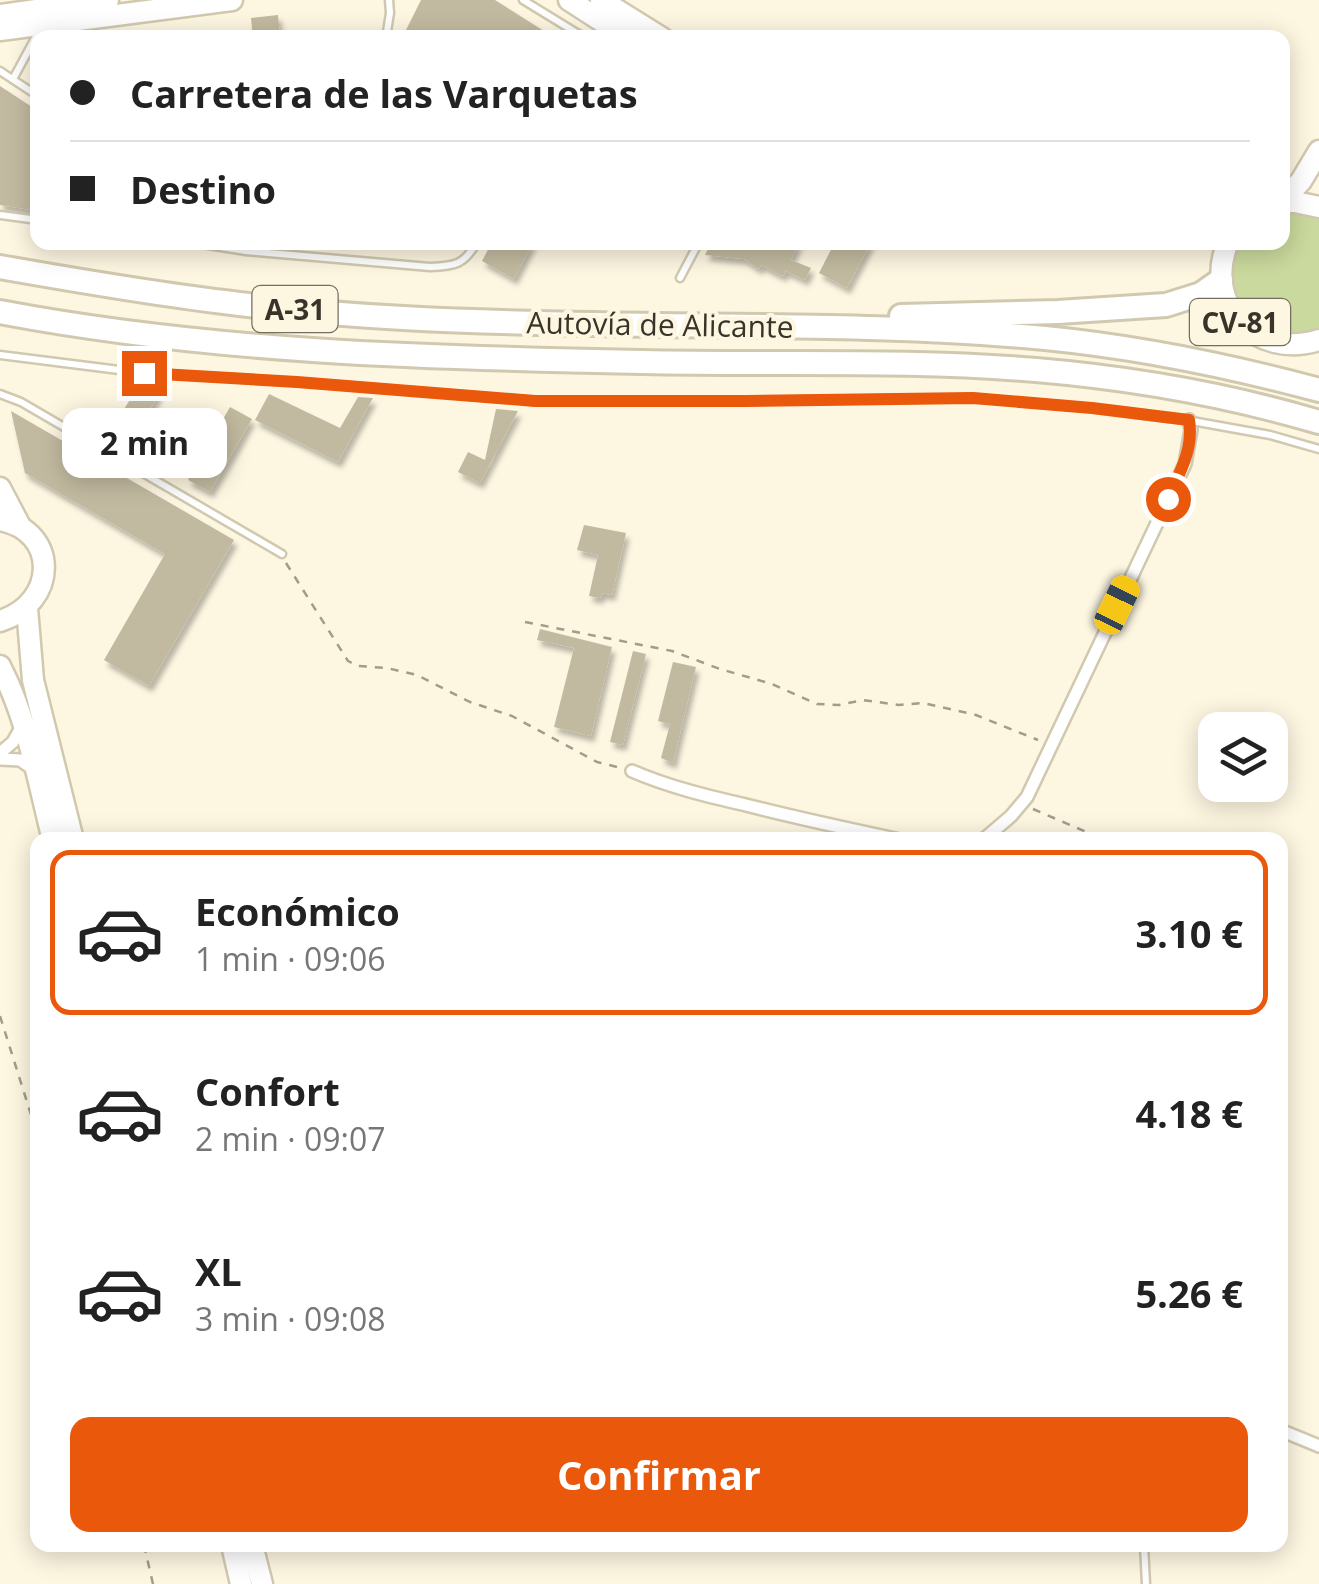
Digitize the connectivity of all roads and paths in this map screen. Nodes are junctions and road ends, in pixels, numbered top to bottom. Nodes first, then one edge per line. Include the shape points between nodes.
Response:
1 (108, 0) edge
2 (232, 0) edge
3 (389, 0) edge
4 (523, 0) edge
5 (569, 0) edge
6 (602, 0) edge
7 (41, 11) edge
8 (0, 15) edge
9 (0, 30) edge
10 (387, 30) edge
11 (572, 30) edge
12 (616, 30) edge
13 (649, 30) edge
14 (30, 38) edge
15 (0, 71) edge
16 (13, 80) junction
17 (30, 91) edge
18 (1319, 151) edge
19 (1290, 193) edge
20 (1290, 202) edge
21 (1319, 207) edge
22 (0, 215) edge
23 (30, 219) edge
24 (240, 250) edge
25 (272, 250) edge
26 (472, 250) edge
27 (695, 250) edge
28 (1224, 250) edge
29 (246, 251) joint
30 (270, 253) junction
31 (0, 267) edge
32 (680, 278) dead end
33 (1221, 280) junction
34 (0, 312) edge
35 (822, 327) junction
36 (1319, 340) edge
37 (1, 356) edge
38 (1319, 390) edge
39 (0, 394) edge
40 (1189, 420) junction
41 (1319, 422) edge
42 (1319, 449) edge
43 (0, 488) edge
44 (10, 523) edge
45 (282, 554) joint
46 (27, 608) junction
47 (0, 621) edge
48 (525, 622) dead end
49 (0, 666) edge
50 (23, 722) junction
51 (1052, 745) junction
52 (0, 756) edge
53 (36, 771) junction
54 (632, 771) joint
55 (1022, 804) junction
56 (51, 832) edge
57 (71, 832) edge
58 (860, 832) edge
59 (994, 832) edge
60 (1087, 832) edge
61 (0, 1016) edge
62 (30, 1112) edge
63 (1288, 1433) edge
64 (1319, 1446) edge
65 (146, 1552) edge
66 (234, 1552) edge
67 (254, 1552) edge
68 (1144, 1552) edge
69 (153, 1584) edge
70 (242, 1584) edge
71 (262, 1584) edge
72 (1146, 1584) edge

1 - 7 main road
2 - 7 main road
3 - 10 lane
4 - 11 lane
5 - 12 main road
6 - 13 main road
7 - 8 main road
7 - 9 main road
14 - 16 lane
15 - 16 lane
16 - 17 lane
18 - 19 main road
20 - 21 main road
22 - 23 lane
24 - 29 lane
25 - 30 lane
26 - 30 lane via 462,262 444,267
27 - 32 lane
28 - 33 main road, CV-81
29 - 30 lane
31 - 35 highway, Autovía de Alicante / A-31 via 329,312
33 - 35 highway via 1166,304 861,316
33 - 36 main road, CV-81 via 1232,312 1256,336 1289,345
34 - 41 highway, Autovía de Alicante / A-31 via 186,340 438,357 1036,370 1180,389
35 - 38 highway, Autovía de Alicante / A-31 via 1064,341
37 - 40 lane via 535,401 959,397
39 - 45 lane
40 - 42 lane
40 - 51 street via 1184,464
43 - 44 main road
44 - 46 main road via 32,537 44,565
45 - 54 path via 348,660 417,675 597,762
46 - 47 main road
46 - 57 main road via 33,680
48 - 51 path via 672,651 818,704 930,704
49 - 50 main road
50 - 52 street
50 - 53 main road
51 - 55 street
52 - 53 street
53 - 56 main road
54 - 58 street
55 - 59 street
55 - 60 path
61 - 62 path
63 - 64 street
65 - 69 path
66 - 70 main road
67 - 71 main road
68 - 72 lane

